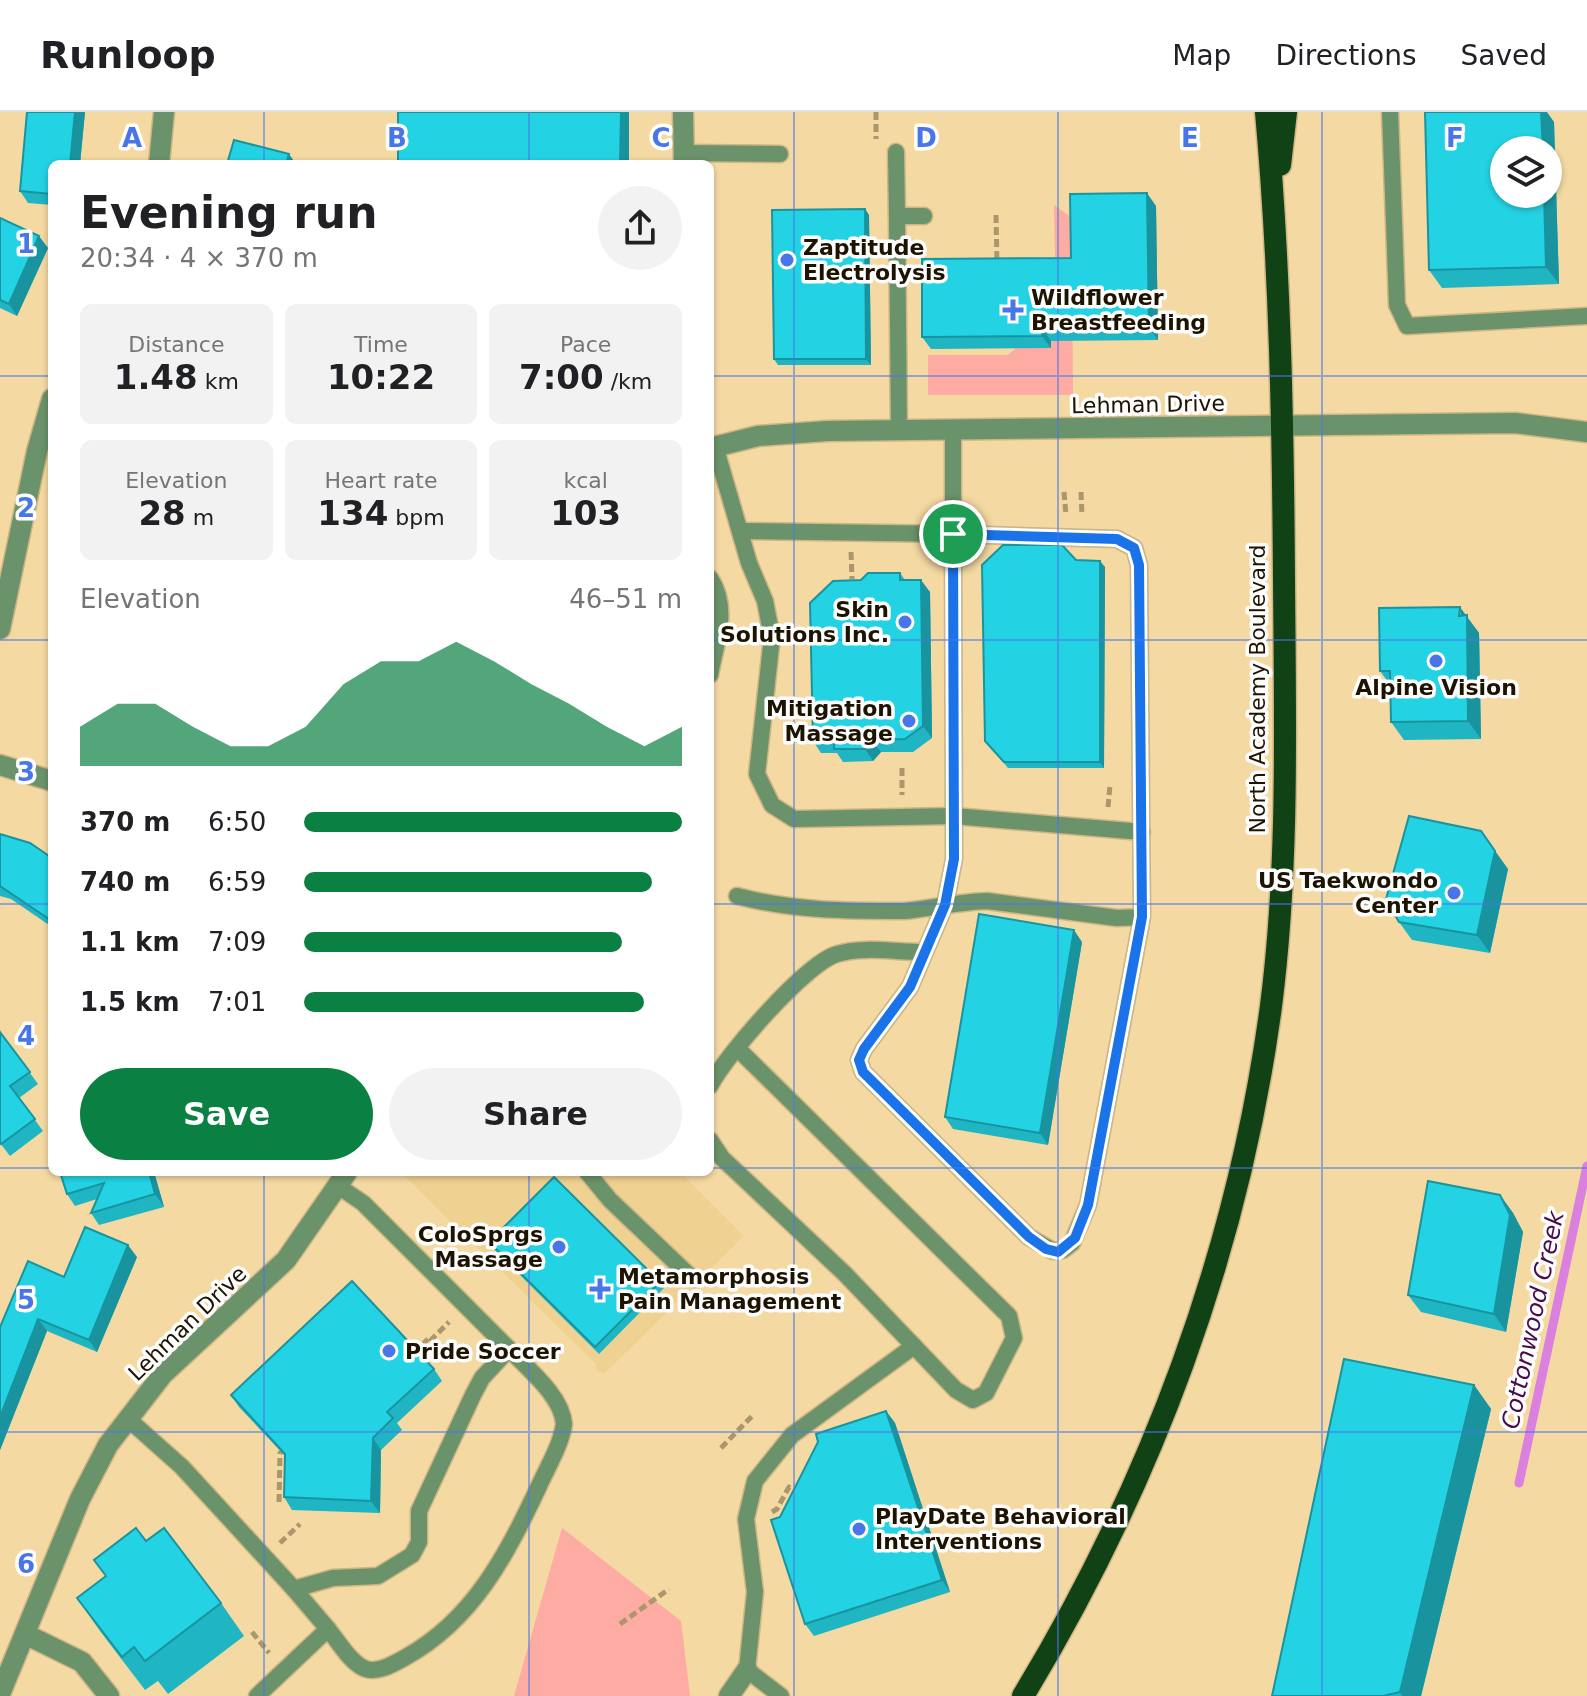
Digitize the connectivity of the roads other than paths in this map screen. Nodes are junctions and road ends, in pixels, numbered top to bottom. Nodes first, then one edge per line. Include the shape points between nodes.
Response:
1 (164, 112) edge
2 (683, 112) edge
3 (1266, 112) edge
4 (1286, 112) edge
5 (1390, 112) edge
6 (896, 152) dead end
7 (780, 154) dead end
8 (684, 159) edge
9 (159, 160) edge
10 (1275, 210) junction
11 (897, 216) junction
12 (924, 216) dead end
13 (1587, 316) edge
14 (48, 413) edge
15 (1282, 426) junction
16 (953, 430) junction
17 (899, 431) junction
18 (1587, 432) edge
19 (714, 441) edge
20 (714, 447) edge
21 (742, 531) junction
22 (953, 534) junction
23 (714, 586) edge
24 (0, 629) edge
25 (714, 654) edge
26 (0, 765) edge
27 (48, 780) edge
28 (954, 816) junction
29 (1142, 832) junction
30 (737, 896) dead end
31 (945, 905) junction
32 (1142, 917) junction
33 (922, 952) junction
34 (737, 1048) junction
35 (714, 1080) edge
36 (714, 1146) edge
37 (590, 1176) edge
38 (343, 1179) edge
39 (693, 1279) dead end
40 (914, 1346) junction
41 (509, 1349) junction
42 (127, 1418) junction
43 (294, 1589) junction
44 (328, 1629) junction
45 (25, 1634) junction
46 (747, 1670) junction
47 (0, 1694) edge
48 (109, 1696) edge
49 (257, 1696) edge
50 (729, 1696) edge
51 (781, 1696) edge
52 (1023, 1696) edge

1 - 9 street
2 - 8 street
3 - 10 highway, North Academy Boulevard
4 - 10 highway, North Academy Boulevard
5 - 13 lane via 1397,305 1407,326
6 - 11 lane
7 - 8 lane
10 - 15 highway, North Academy Boulevard
11 - 12 lane
11 - 17 lane
14 - 24 street
15 - 16 street, Lehman Drive
15 - 18 street, Lehman Drive via 1515,423
15 - 52 highway, North Academy Boulevard via 1282,863 1271,1003 1252,1122 1215,1268 1180,1377 1103,1557
16 - 17 street, Lehman Drive
16 - 22 lane
17 - 19 street, Lehman Drive via 793,432
20 - 21 lane
21 - 22 lane
21 - 28 lane via 772,637 757,768 772,805 794,819
22 - 28 lane
22 - 29 lane via 1117,539 1134,548 1139,565
23 - 25 lane via 722,612
26 - 27 street
28 - 29 lane
28 - 31 lane via 954,859
29 - 32 lane
30 - 31 lane via 818,911 905,911
31 - 32 lane via 987,901
31 - 33 lane
32 - 33 lane via 1088,1205 1075,1238 1058,1252 1029,1237 863,1072 861,1054 904,998
33 - 34 lane via 855,950 827,958
34 - 35 lane
34 - 40 lane via 1014,1326 1012,1345 986,1393 973,1400 956,1390
36 - 40 lane
37 - 39 lane
38 - 41 lane
38 - 42 street, Lehman Drive via 286,1260 181,1355
40 - 46 lane via 786,1439 755,1481 746,1519 755,1592
41 - 43 lane via 473,1395 419,1511 419,1542 412,1555 378,1576 333,1578
41 - 44 lane via 562,1411 564,1424 530,1506 494,1572 465,1613 388,1666 369,1670 358,1665
42 - 43 lane via 182,1467
42 - 45 street, Lehman Drive via 80,1499
43 - 44 lane
44 - 49 lane
45 - 47 street, Lehman Drive
45 - 48 street via 82,1662
46 - 50 street
46 - 51 lane

